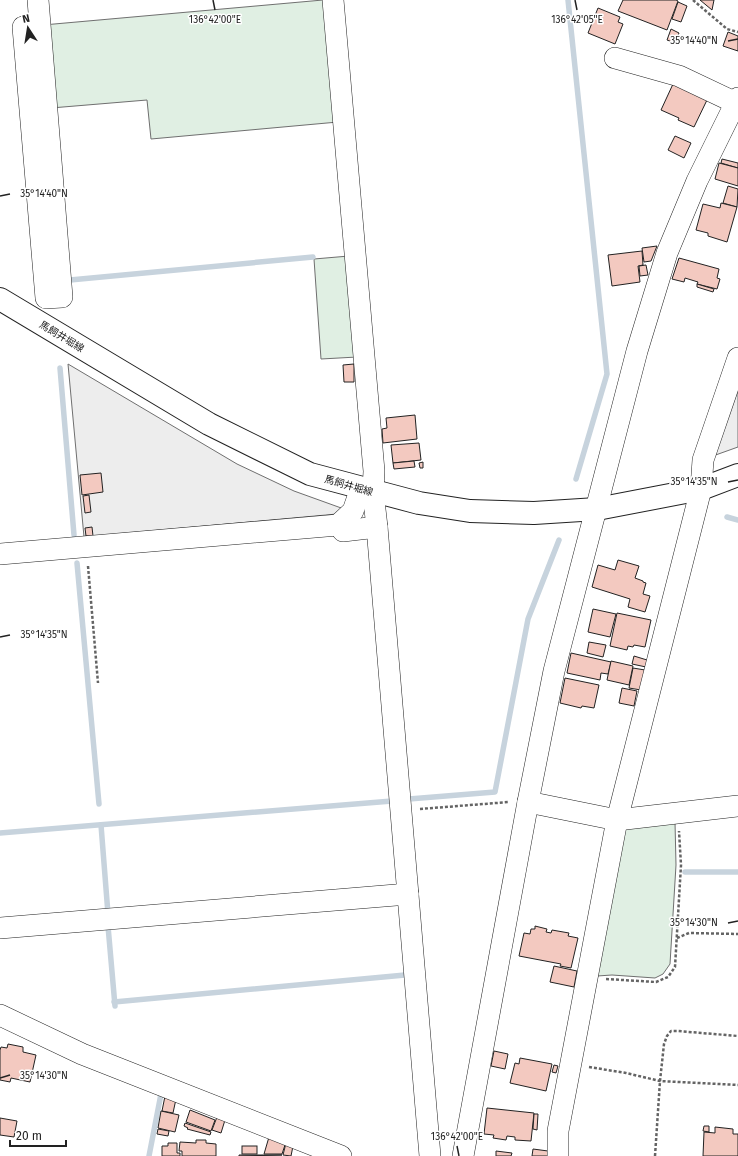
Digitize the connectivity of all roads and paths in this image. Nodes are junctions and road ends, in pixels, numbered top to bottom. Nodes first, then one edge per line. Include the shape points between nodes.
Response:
1 (38, 0) edge
2 (333, 0) edge
3 (693, 0) edge
4 (23, 28) dead end
5 (738, 32) edge
6 (615, 58) dead end
7 (737, 100) edge
8 (54, 298) junction
9 (0, 299) edge
10 (45, 326) junction
11 (738, 358) edge
12 (738, 475) edge
13 (701, 489) junction
14 (367, 490) junction
15 (596, 509) junction
16 (338, 525) junction
17 (377, 527) junction
18 (86, 547) junction
19 (0, 554) edge
20 (98, 683) dead end
21 (528, 801) junction
22 (738, 806) edge
23 (401, 810) junction
24 (679, 813) junction
25 (617, 820) junction
26 (408, 894) junction
27 (0, 928) edge
28 (738, 934) edge
29 (677, 938) junction
30 (587, 980) junction
31 (0, 1015) edge
32 (738, 1036) edge
33 (571, 1065) junction
34 (660, 1081) junction
35 (738, 1085) edge
36 (341, 1156) edge
37 (430, 1156) edge
38 (463, 1156) edge
39 (558, 1156) edge
40 (656, 1156) edge

1 - 8 street via 62,297
2 - 14 street via 374,471
3 - 5 path via 727,29
4 - 8 street via 46,298
6 - 7 street via 679,76
7 - 15 street via 697,181 667,253 637,351
8 - 10 street via 55,309
9 - 10 main road, 馬飼井堀線
10 - 14 main road, 馬飼井堀線 via 208,424 310,474
11 - 13 street via 703,460
12 - 13 main road, 馬飼井堀線
13 - 15 main road, 馬飼井堀線
13 - 25 street
14 - 15 main road, 馬飼井堀線 via 419,503 470,511 534,513
14 - 16 street via 353,511
14 - 17 street
15 - 21 street via 554,671
16 - 17 street via 343,530
16 - 18 street
17 - 23 street
18 - 19 street
18 - 20 path
21 - 23 path
21 - 25 street
21 - 38 street
22 - 24 street
23 - 26 street
24 - 25 street
24 - 29 path via 681,865
25 - 30 street
26 - 27 street
26 - 37 street
28 - 29 path via 689,933
29 - 30 path via 675,967 668,977 656,982
30 - 33 street
31 - 36 street via 82,1054
32 - 34 path via 671,1031 664,1044
33 - 34 path
33 - 39 street via 558,1131
34 - 35 path
34 - 40 path

